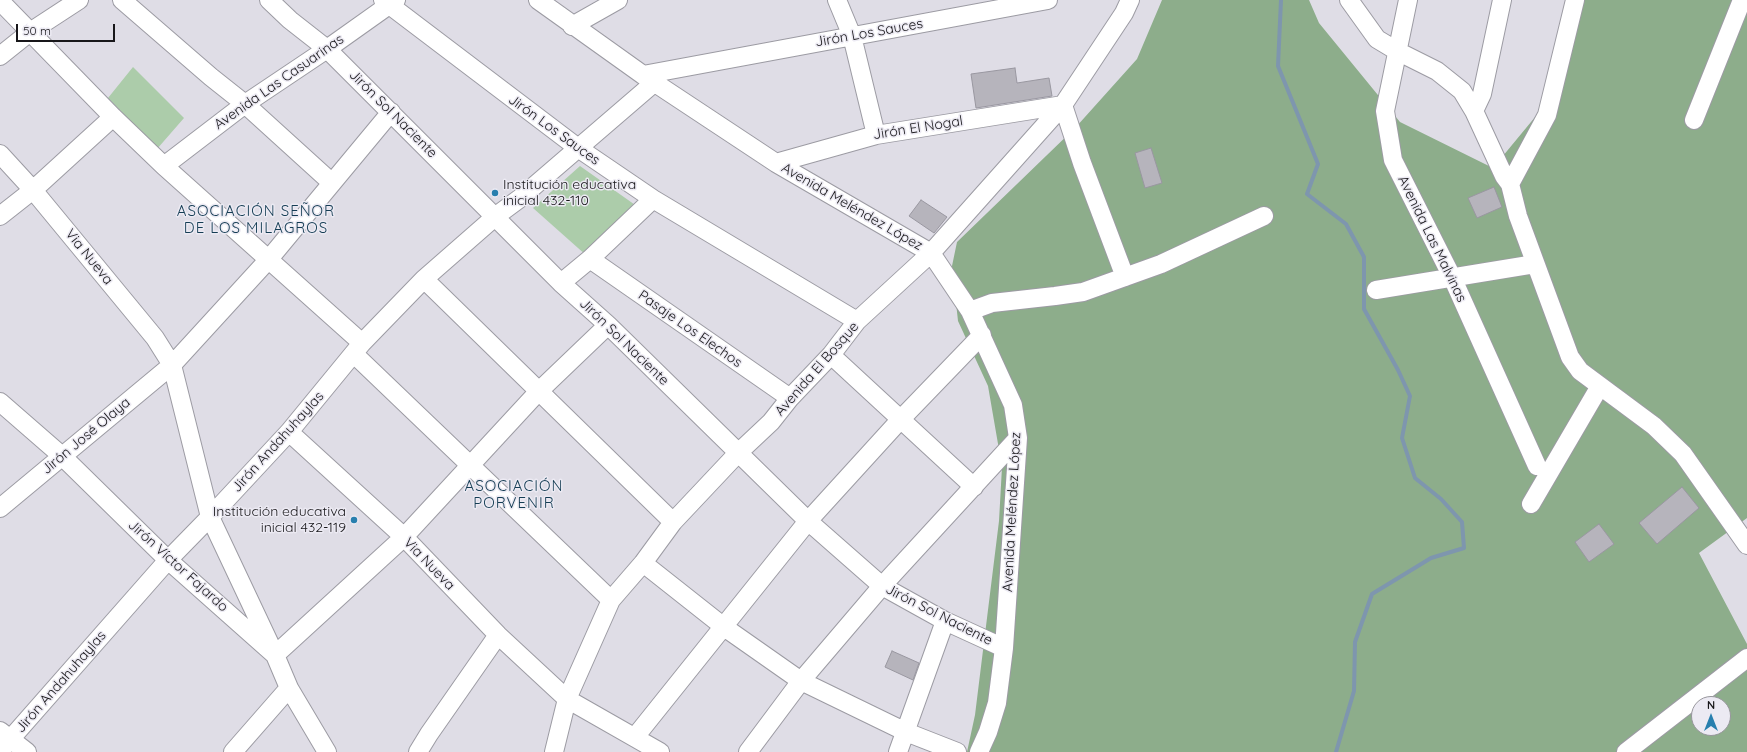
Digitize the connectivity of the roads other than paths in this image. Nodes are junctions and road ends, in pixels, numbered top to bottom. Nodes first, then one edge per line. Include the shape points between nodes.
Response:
1 (78, 0) edge
2 (122, 0) edge
3 (269, 0) edge
4 (538, 0) edge
5 (618, 0) edge
6 (837, 0) edge
7 (1048, 0) edge
8 (1350, 0) edge
9 (1408, 0) edge
10 (1502, 0) edge
11 (1575, 0) edge
12 (1742, 0) edge
13 (0, 1) edge
14 (389, 2) edge
15 (983, 6) edge
16 (1127, 6) edge
17 (572, 26) junction
18 (30, 32) junction
19 (852, 36) junction
20 (327, 49) junction
21 (1397, 51) junction
22 (0, 56) edge
23 (649, 78) junction
24 (244, 104) junction
25 (1063, 105) junction
26 (1474, 111) junction
27 (391, 112) junction
28 (113, 117) junction
29 (1694, 120) dead end
30 (876, 134) junction
31 (578, 148) junction
32 (0, 154) edge
33 (776, 163) junction
34 (164, 166) junction
35 (332, 182) junction
36 (1510, 184) junction
37 (34, 190) junction
38 (653, 199) junction
39 (0, 216) edge
40 (496, 216) junction
41 (1264, 216) dead end
42 (931, 252) junction
43 (269, 259) junction
44 (590, 259) junction
45 (1535, 264) junction
46 (1126, 277) junction
47 (1452, 277) junction
48 (424, 279) junction
49 (561, 283) junction
50 (1376, 290) dead end
51 (970, 311) junction
52 (858, 321) junction
53 (608, 325) junction
54 (982, 335) junction
55 (358, 349) junction
56 (831, 355) junction
57 (172, 365) junction
58 (1600, 386) junction
59 (538, 392) junction
60 (790, 398) junction
61 (0, 402) edge
62 (900, 420) junction
63 (289, 432) junction
64 (1018, 438) junction
65 (738, 453) junction
66 (62, 456) junction
67 (470, 465) junction
68 (1537, 466) dead end
69 (974, 487) junction
70 (1531, 504) dead end
71 (0, 508) edge
72 (210, 517) junction
73 (808, 521) junction
74 (673, 522) junction
75 (404, 537) junction
76 (1747, 544) edge
77 (168, 560) junction
78 (643, 563) junction
79 (882, 586) junction
80 (611, 600) junction
81 (945, 621) junction
82 (724, 627) junction
83 (498, 636) junction
84 (1004, 648) junction
85 (275, 655) junction
86 (1747, 658) edge
87 (801, 681) junction
88 (289, 688) junction
89 (567, 699) junction
90 (906, 732) junction
91 (635, 737) junction
92 (3, 741) edge
93 (27, 752) edge
94 (233, 752) edge
95 (327, 752) edge
96 (418, 752) edge
97 (554, 752) edge
98 (660, 752) edge
99 (748, 752) edge
100 (898, 752) edge
101 (957, 752) edge
102 (979, 752) edge
103 (1626, 752) edge

1 - 18 street
2 - 24 street
3 - 20 street, Jirón Sol Naciente
4 - 17 street, Avenida Meléndez López
5 - 17 street
6 - 19 street
7 - 15 street, Jirón Los Sauces
8 - 21 street via 1377,39
9 - 21 street, Avenida Las Malvinas
10 - 26 street via 1482,94
11 - 36 street via 1547,115
12 - 29 street
13 - 18 street
14 - 20 street, Avenida Las Casuarinas
14 - 31 street, Jirón Los Sauces
15 - 19 street, Jirón Los Sauces
16 - 25 street, Avenida El Bosque
17 - 23 street, Avenida Meléndez López
18 - 22 street
18 - 28 street
19 - 23 street, Jirón Los Sauces
19 - 30 street
20 - 24 street, Avenida Las Casuarinas
20 - 27 street, Jirón Sol Naciente
21 - 26 street via 1437,71 1462,91
21 - 47 street, Avenida Las Malvinas via 1385,111 1393,160
23 - 31 street, Jirón Andahuhaylas
23 - 33 street, Avenida Meléndez López
24 - 34 street, Avenida Las Casuarinas
24 - 35 street
25 - 30 street, Jirón El Nogal
25 - 42 street, Avenida El Bosque
25 - 46 street via 1082,164
26 - 36 street
27 - 35 street
27 - 40 street, Jirón Sol Naciente
28 - 34 street
28 - 37 street
30 - 33 street, Jirón El Nogal
31 - 38 street, Jirón Los Sauces
31 - 40 street, Jirón Andahuhaylas
32 - 37 street, Via Nueva
33 - 42 street, Avenida Meléndez López
34 - 43 street
35 - 43 street
36 - 45 street
37 - 39 street
37 - 57 street, Via Nueva via 155,338
38 - 44 street
38 - 52 street, Jirón Los Sauces
40 - 48 street, Jirón Andahuhaylas
40 - 49 street, Jirón Sol Naciente
41 - 46 street via 1161,264
42 - 51 street, Avenida Meléndez López
42 - 52 street, Avenida El Bosque
43 - 55 street
43 - 57 street
44 - 49 street
44 - 60 street, Pasaje Los Elechos
45 - 47 street
45 - 58 street via 1570,357 1580,371
46 - 51 street via 1083,292 992,302
47 - 50 street
47 - 68 street, Avenida Las Malvinas
48 - 55 street, Jirón Andahuhaylas
48 - 59 street
49 - 53 street, Jirón Sol Naciente
51 - 54 street, Avenida Meléndez López
52 - 56 street, Avenida El Bosque
53 - 59 street
53 - 65 street, Jirón Sol Naciente
54 - 62 street
54 - 64 street, Avenida Meléndez López via 1013,405
55 - 63 street, Jirón Andahuhaylas
55 - 67 street
56 - 60 street, Avenida El Bosque
56 - 62 street
57 - 66 street, Jirón José Olaya
57 - 72 street, Via Nueva
58 - 70 street
58 - 76 street via 1654,426 1683,454
59 - 67 street
59 - 74 street
60 - 65 street, Avenida El Bosque via 771,422
61 - 66 street, Jirón Víctor Fajardo
62 - 69 street
62 - 73 street
63 - 72 street, Jirón Andahuhaylas
63 - 75 street, Via Nueva
64 - 69 street
64 - 84 street, Avenida Meléndez López
65 - 73 street, Jirón Sol Naciente
65 - 74 street, Avenida El Bosque
66 - 71 street, Jirón José Olaya
66 - 77 street, Jirón Víctor Fajardo
67 - 75 street
67 - 80 street
69 - 79 street
72 - 77 street, Jirón Andahuhaylas
72 - 85 street, Via Nueva
73 - 79 street, Jirón Sol Naciente
73 - 82 street
74 - 78 street, Avenida El Bosque
75 - 83 street, Via Nueva
75 - 85 street
77 - 85 street, Jirón Víctor Fajardo
77 - 92 street, Jirón Andahuhaylas
78 - 80 street, Avenida El Bosque
78 - 82 street
79 - 81 street, Jirón Sol Naciente
79 - 87 street
80 - 89 street, Avenida El Bosque
81 - 84 street, Jirón Sol Naciente
81 - 90 street
82 - 87 street
82 - 91 street
83 - 89 street, Via Nueva
83 - 96 street
84 - 102 street, Avenida Meléndez López via 997,703
85 - 88 street, Jirón Víctor Fajardo
86 - 103 street
87 - 90 street
87 - 99 street
88 - 94 street
88 - 95 street, Jirón Víctor Fajardo
89 - 91 street, Via Nueva
89 - 97 street, Avenida El Bosque
90 - 100 street
90 - 101 street
91 - 98 street, Via Nueva
92 - 93 street

